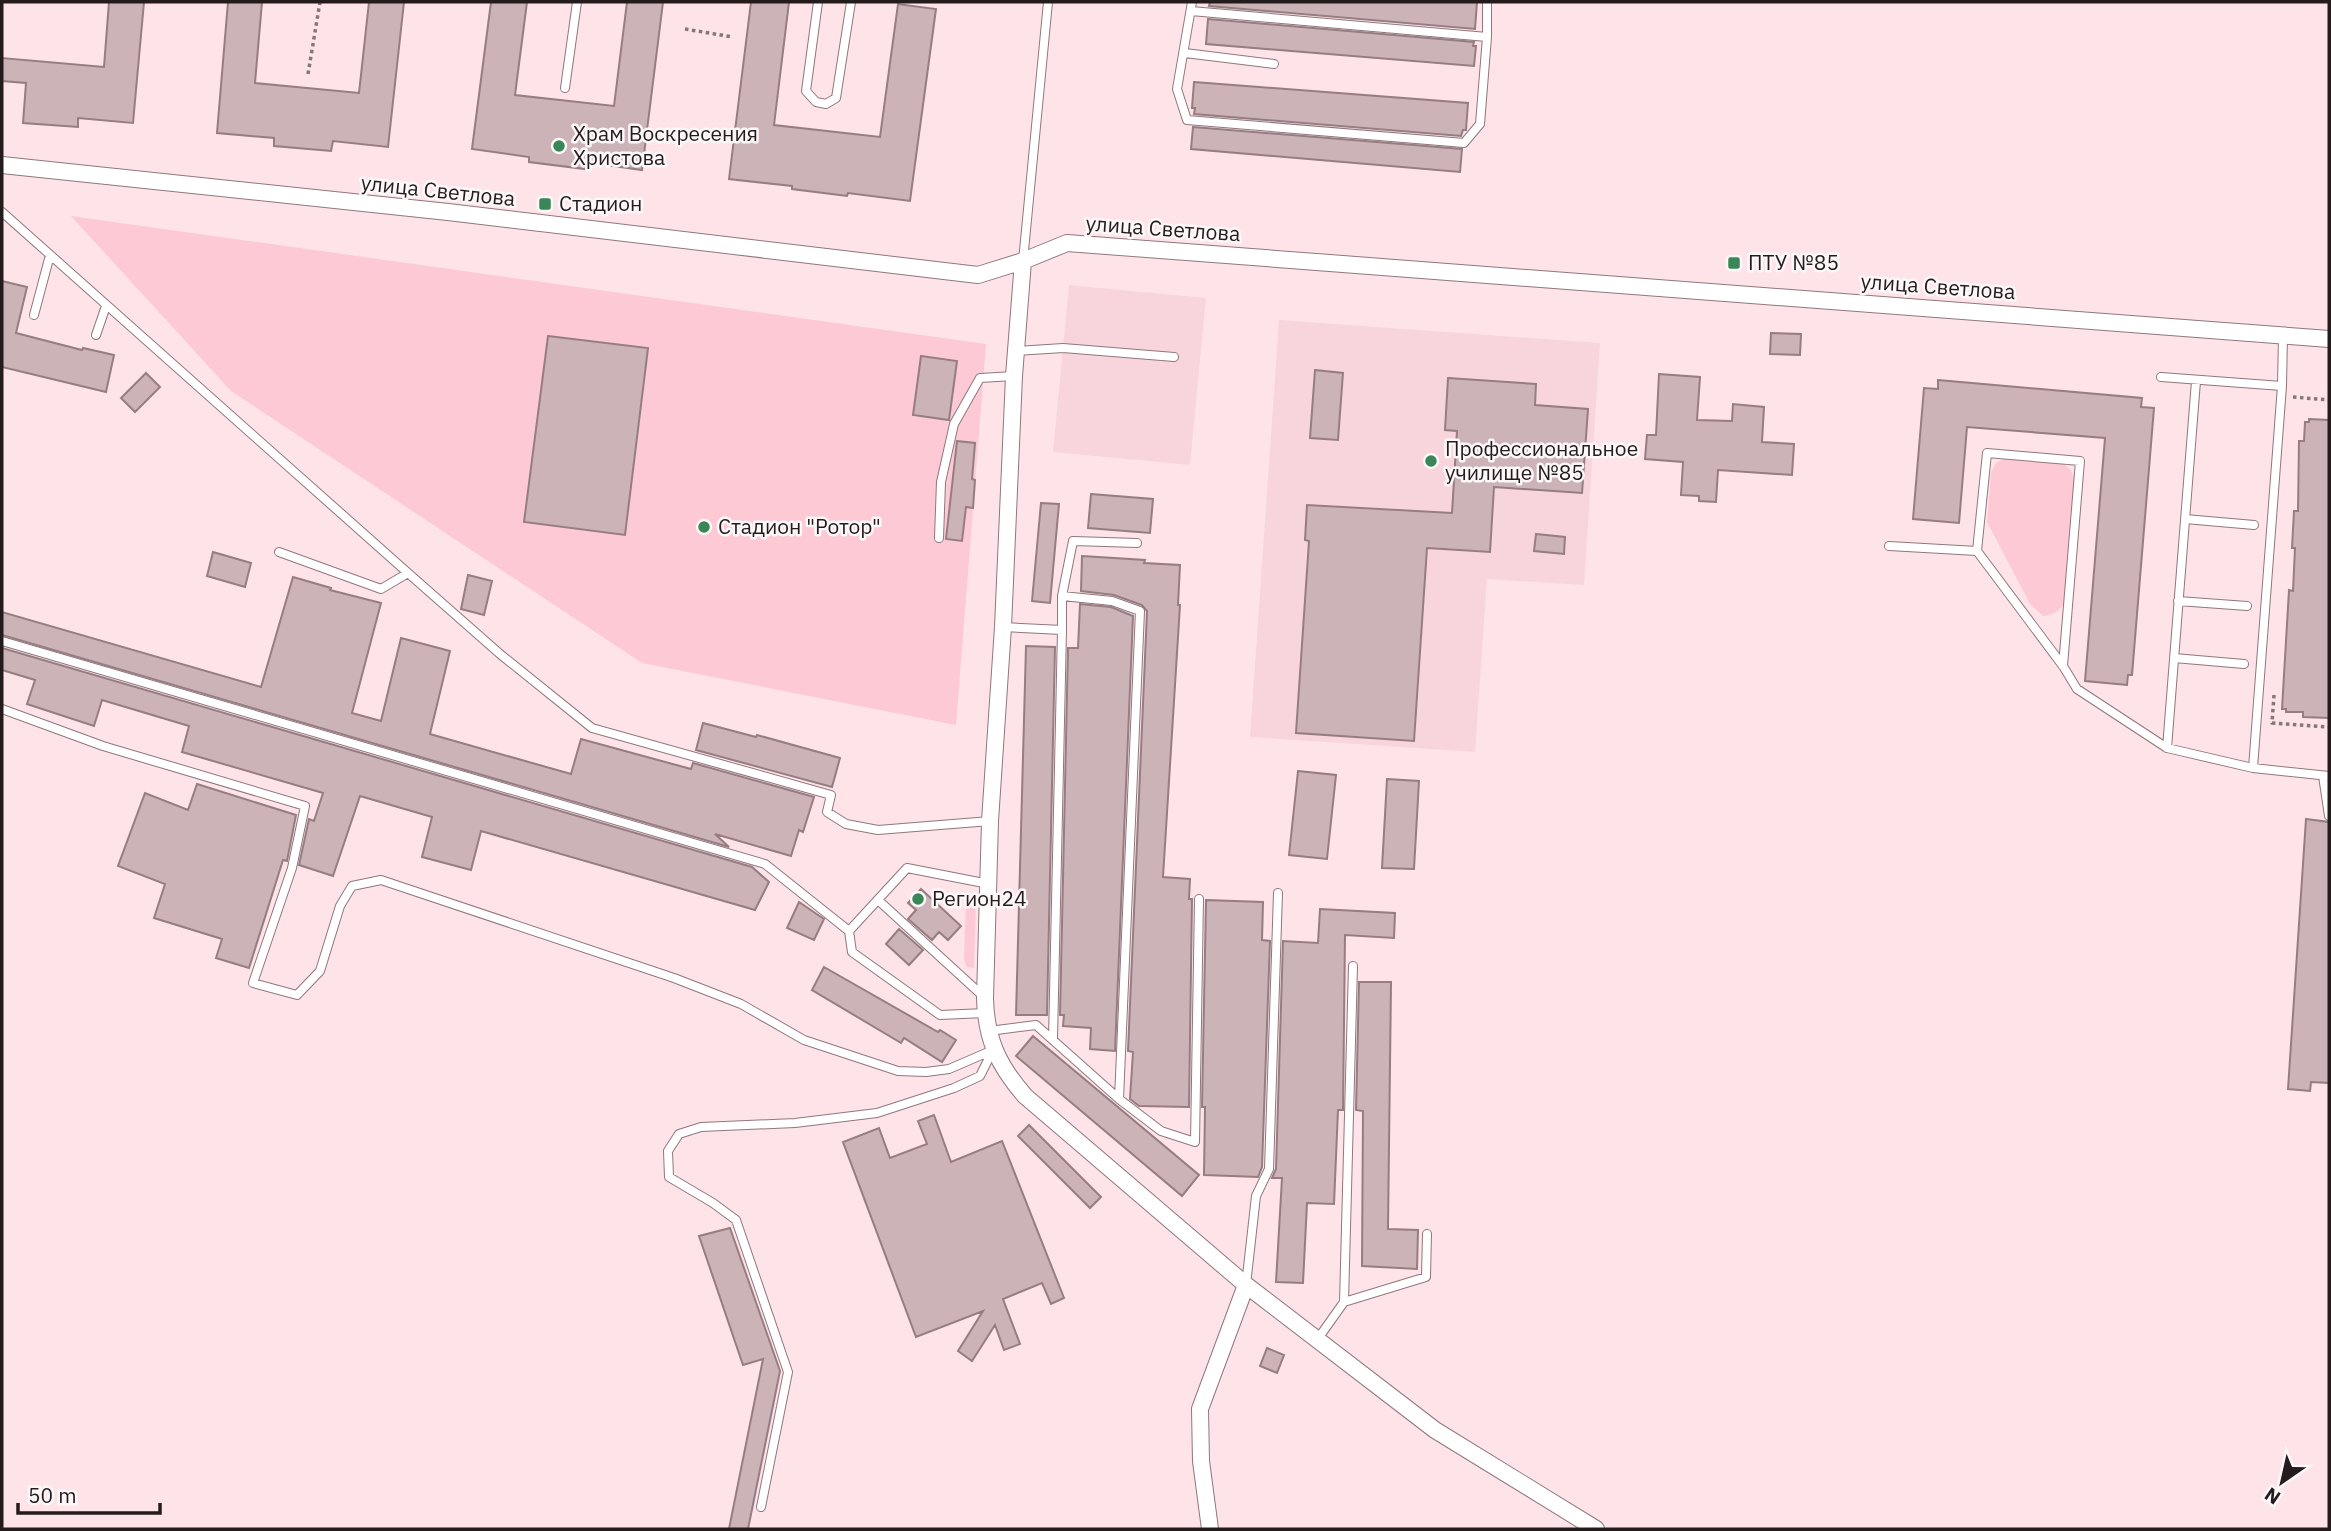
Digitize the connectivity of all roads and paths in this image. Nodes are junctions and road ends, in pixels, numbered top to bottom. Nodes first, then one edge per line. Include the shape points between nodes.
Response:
1 (320, 2) edge
2 (577, 2) edge
3 (818, 2) edge
4 (851, 2) edge
5 (1048, 2) edge
6 (1487, 2) edge
7 (1192, 7) edge
8 (685, 29) dead end
9 (733, 37) dead end
10 (1487, 37) junction
11 (1185, 53) junction
12 (1274, 64) dead end
13 (308, 74) dead end
14 (565, 88) dead end
15 (2, 165) edge
16 (2, 212) edge
17 (50, 256) junction
18 (1023, 261) junction
19 (107, 306) junction
20 (34, 315) dead end
21 (96, 335) dead end
22 (2283, 335) junction
23 (2329, 339) edge
24 (1016, 351) junction
25 (1174, 356) dead end
26 (1014, 376) junction
27 (2161, 377) dead end
28 (2196, 381) junction
29 (2282, 386) junction
30 (2290, 397) dead end
31 (2329, 400) edge
32 (2185, 519) junction
33 (2254, 525) dead end
34 (939, 538) dead end
35 (1137, 543) dead end
36 (1889, 546) dead end
37 (1977, 551) junction
38 (279, 552) dead end
39 (408, 573) junction
40 (1062, 596) junction
41 (2178, 601) junction
42 (2247, 606) dead end
43 (1003, 627) junction
44 (1062, 630) junction
45 (2, 641) edge
46 (2174, 658) junction
47 (2244, 664) dead end
48 (2063, 666) junction
49 (2274, 683) dead end
50 (2, 709) edge
51 (2329, 727) edge
52 (2166, 748) junction
53 (2253, 768) junction
54 (2326, 776) edge
55 (2329, 816) edge
56 (990, 821) junction
57 (989, 884) junction
58 (1278, 892) dead end
59 (878, 900) junction
60 (1199, 900) dead end
61 (849, 931) junction
62 (1353, 967) dead end
63 (985, 1006) junction
64 (989, 1031) junction
65 (1053, 1039) junction
66 (993, 1051) junction
67 (1119, 1099) junction
68 (1427, 1234) dead end
69 (1246, 1284) junction
70 (1344, 1303) junction
71 (1317, 1340) junction
72 (761, 1507) dead end
73 (1210, 1529) edge
74 (1596, 1529) edge

1 - 13 path
2 - 14 lane
3 - 4 lane via 806,92 826,104 836,98
5 - 18 lane
6 - 10 lane
7 - 10 lane
7 - 11 lane
8 - 9 path
10 - 11 lane via 1480,124 1464,143 1187,120 1177,89
11 - 12 lane
15 - 18 street, улица Светлова via 978,275
16 - 17 lane
17 - 19 lane
17 - 20 lane
18 - 22 street, улица Светлова via 1067,243
18 - 24 street
19 - 21 lane
19 - 39 lane
22 - 23 street, улица Светлова
22 - 29 lane
24 - 25 lane via 1063,348
24 - 26 street
26 - 34 lane via 980,378 954,424 941,482
26 - 43 street
27 - 28 lane
28 - 29 lane
28 - 32 lane
29 - 53 lane
30 - 31 path
32 - 33 lane
32 - 41 lane
35 - 40 lane via 1073,541
36 - 37 lane
37 - 48 lane
37 - 48 lane via 1987,453 2080,461
38 - 39 lane via 381,589
39 - 56 lane via 592,728 831,795 827,812 846,824 878,830
40 - 44 lane
40 - 67 lane via 1112,601 1140,611
41 - 42 lane
41 - 46 lane
43 - 44 lane
43 - 56 street
44 - 65 lane
45 - 61 lane via 765,864
46 - 47 lane
46 - 52 lane
48 - 52 lane via 2077,689
49 - 51 path via 2272,723
50 - 66 lane via 103,746 304,806 292,868 253,983 297,995 320,971 352,886 381,880 674,978 741,1004 804,1040 898,1071 949,1069
52 - 53 lane
53 - 54 lane
54 - 55 lane
56 - 57 street
57 - 59 lane via 907,868
57 - 63 street
58 - 69 lane via 1269,1169 1256,1196
59 - 61 lane
59 - 63 lane
60 - 67 lane via 1195,1142 1161,1131
61 - 63 lane via 852,952 940,1015
62 - 70 lane
63 - 64 street
64 - 65 lane via 1036,1025
64 - 66 street
65 - 67 lane
66 - 69 street via 1025,1096
66 - 72 lane via 980,1076 877,1113 796,1123 701,1127 679,1134 668,1151 669,1177 736,1220 788,1372
68 - 70 lane via 1426,1277
69 - 71 street
69 - 73 street via 1200,1409
70 - 71 lane
71 - 74 street via 1435,1430

